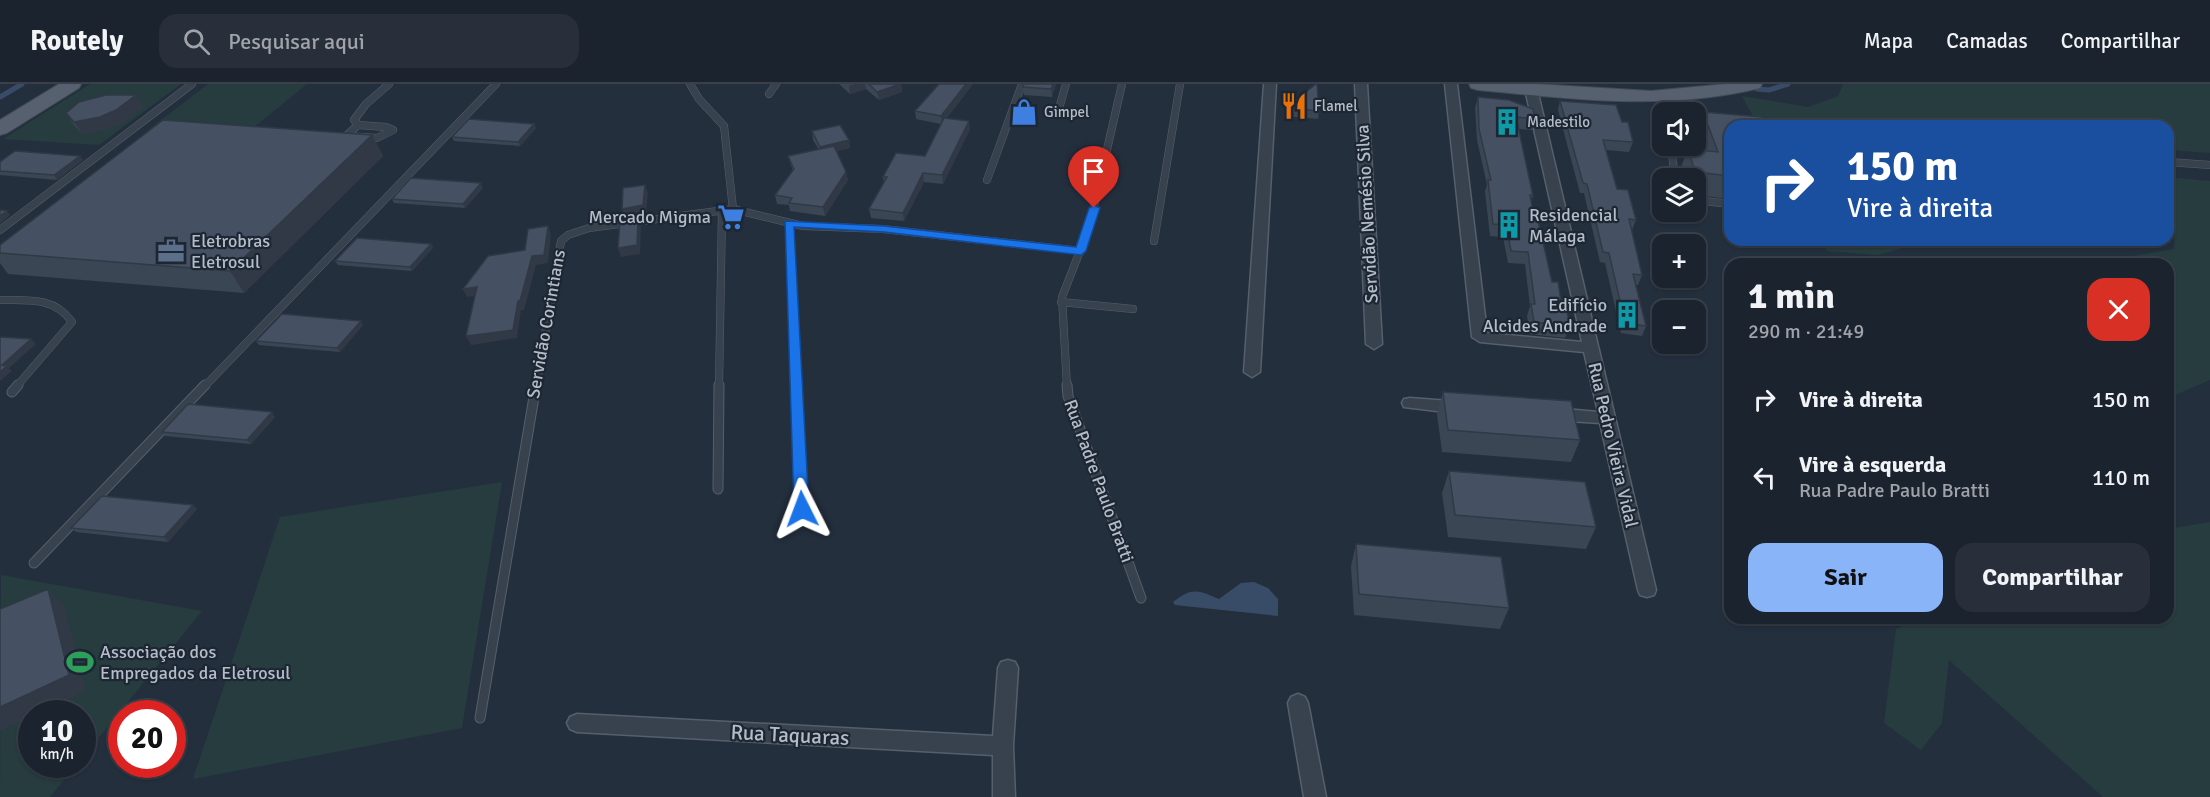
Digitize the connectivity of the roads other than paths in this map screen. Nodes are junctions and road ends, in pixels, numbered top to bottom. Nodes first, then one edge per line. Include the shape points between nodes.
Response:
1 (192, 84) edge
2 (389, 84) edge
3 (496, 84) edge
4 (690, 84) edge
5 (776, 84) edge
6 (1022, 84) edge
7 (1066, 84) edge
8 (1122, 84) edge
9 (1180, 84) edge
10 (1270, 84) edge
11 (1361, 84) edge
12 (1451, 84) edge
13 (1480, 84) edge
14 (1753, 84) edge
15 (69, 85) edge
16 (1531, 89) junction
17 (768, 94) dead end
18 (1673, 97) edge
19 (1058, 112) dead end
20 (358, 125) junction
21 (0, 129) edge
22 (2174, 162) edge
23 (2210, 165) edge
24 (987, 180) dead end
25 (1706, 201) edge
26 (1724, 203) edge
27 (733, 209) junction
28 (722, 210) junction
29 (789, 224) junction
30 (0, 230) edge
31 (1154, 241) dead end
32 (1081, 251) junction
33 (0, 300) edge
34 (1061, 302) junction
35 (1133, 309) dead end
36 (1374, 344) dead end
37 (1590, 348) junction
38 (1252, 372) dead end
39 (12, 392) dead end
40 (1410, 403) dead end
41 (1480, 409) edge
42 (1538, 413) edge
43 (1606, 418) junction
44 (718, 489) dead end
45 (802, 509) dead end
46 (34, 563) dead end
47 (1647, 590) dead end
48 (1141, 598) dead end
49 (1008, 668) dead end
50 (1298, 703) dead end
51 (480, 718) dead end
52 (577, 723) dead end
53 (1004, 746) junction
54 (1004, 797) edge
55 (1315, 797) edge

1 - 30 lane
2 - 20 lane via 366,104 354,120
3 - 46 lane
4 - 27 lane via 724,126
5 - 17 lane
6 - 24 lane
7 - 19 lane
8 - 32 lane, Rua Padre Paulo Bratti
9 - 31 lane
10 - 38 street
11 - 36 street, Servidão Nemésio Silva
12 - 37 street via 1480,337
13 - 16 main road
14 - 18 main road
15 - 21 main road
16 - 18 main road
16 - 37 street, Rua Pedro Vieira Vidal
20 - 20 lane via 346,136 377,139 393,130
22 - 23 lane
25 - 26 lane
27 - 28 lane, Servidão Corintians
27 - 29 lane
28 - 44 lane
28 - 51 lane, Servidão Corintians via 589,228 561,241
29 - 32 lane via 884,229
29 - 45 lane
32 - 34 lane, Rua Padre Paulo Bratti
33 - 39 lane via 50,302 66,311 72,322
34 - 35 lane
34 - 48 lane, Rua Padre Paulo Bratti via 1068,396
37 - 43 street, Rua Pedro Vieira Vidal
40 - 41 street
42 - 43 street
43 - 47 street, Rua Pedro Vieira Vidal
49 - 53 street
50 - 55 street
52 - 53 street, Rua Taquaras
53 - 54 street

